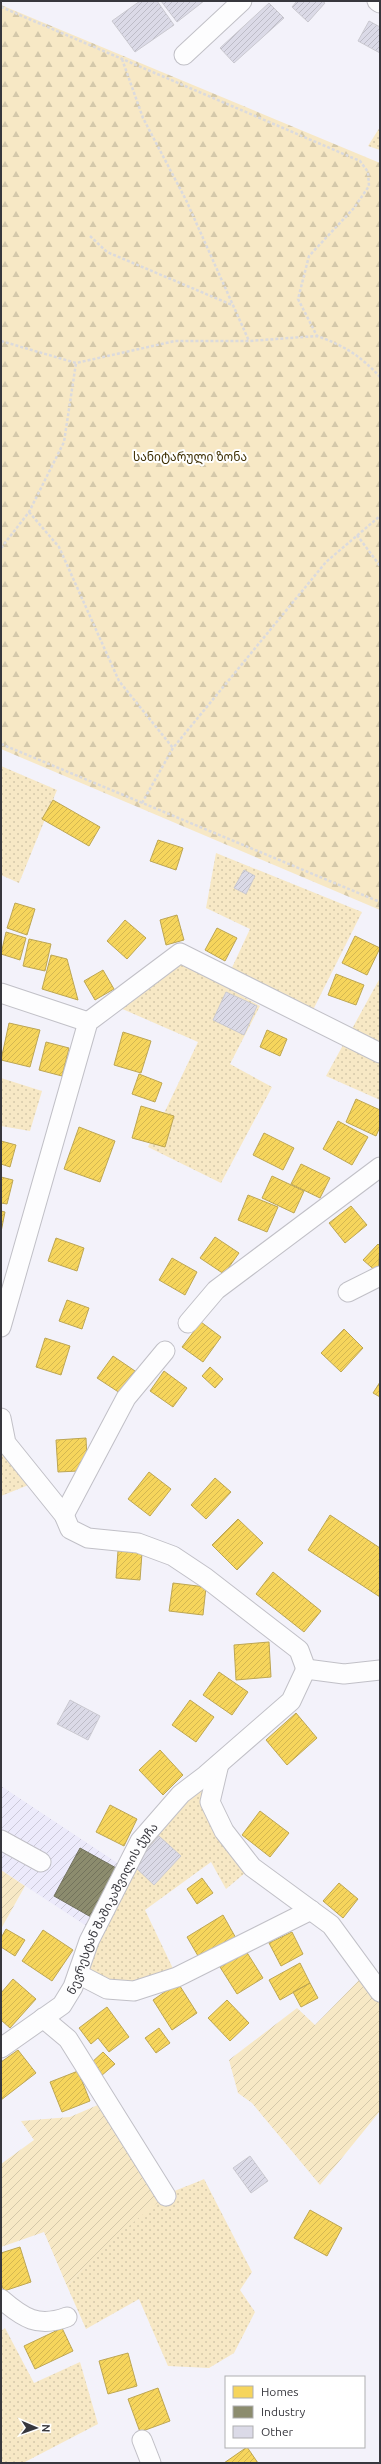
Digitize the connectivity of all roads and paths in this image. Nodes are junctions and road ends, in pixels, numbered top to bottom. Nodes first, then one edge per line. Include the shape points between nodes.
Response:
1 (242, 1) edge
2 (377, 1) edge
3 (380, 3) edge
4 (1, 7) edge
5 (184, 55) dead end
6 (122, 59) junction
7 (90, 236) dead end
8 (233, 305) junction
9 (317, 336) junction
10 (1, 341) edge
11 (249, 341) junction
12 (76, 363) junction
13 (380, 376) edge
14 (29, 512) junction
15 (380, 516) edge
16 (357, 535) junction
17 (1, 548) edge
18 (380, 566) edge
19 (1, 744) edge
20 (173, 748) junction
21 (142, 803) junction
22 (380, 902) edge
23 (1, 993) edge
24 (88, 1022) junction
25 (380, 1053) edge
26 (380, 1167) edge
27 (380, 1276) edge
28 (348, 1292) dead end
29 (188, 1323) dead end
30 (1, 1327) edge
31 (165, 1351) dead end
32 (2, 1423) edge
33 (64, 1515) junction
34 (306, 1669) junction
35 (380, 1670) edge
36 (219, 1764) junction
37 (1, 1840) edge
38 (41, 1862) dead end
39 (311, 1910) junction
40 (78, 1974) junction
41 (380, 1992) edge
42 (43, 2018) junction
43 (1, 2048) edge
44 (166, 2196) dead end
45 (1, 2299) edge
46 (67, 2317) dead end
47 (142, 2440) dead end
48 (151, 2463) edge

1 - 5 street
2 - 3 street
4 - 6 path
6 - 8 path via 143,118 186,200
6 - 9 path via 360,161 368,172 369,186 354,208 309,256 298,299
7 - 8 path via 107,252
8 - 11 path
9 - 11 path
9 - 13 path via 339,343 364,360
10 - 12 path
11 - 12 path via 175,341
12 - 14 path via 64,442
14 - 17 path
14 - 20 path via 59,547 119,681
15 - 16 path
16 - 18 path
16 - 20 path via 326,562
19 - 21 path
20 - 21 path
21 - 22 path
23 - 24 street
24 - 25 street via 180,953
24 - 30 street
26 - 29 street via 216,1290
27 - 28 street
31 - 33 street via 126,1398
32 - 33 street via 6,1443
33 - 34 street via 70,1529 78,1535 138,1542 173,1556 206,1578 299,1650
34 - 35 street via 344,1674
34 - 36 street, ნევრესტან შაშიკაშვილის ქუჩა via 291,1702
36 - 39 street via 210,1802 224,1831 252,1867
36 - 40 street, ნევრესტან შაშიკაშვილის ქუჩა via 181,1794 140,1841 88,1942
37 - 38 street
39 - 40 street via 177,1977 134,1991 107,1989
39 - 41 street via 331,1925
40 - 42 street, ნევრესტან შაშიკაშვილის ქუჩა via 62,2005
42 - 43 street, ნევრესტან შაშიკაშვილის ქუჩა
42 - 44 street via 68,2039
45 - 46 street via 21,2317 52,2322
47 - 48 street

